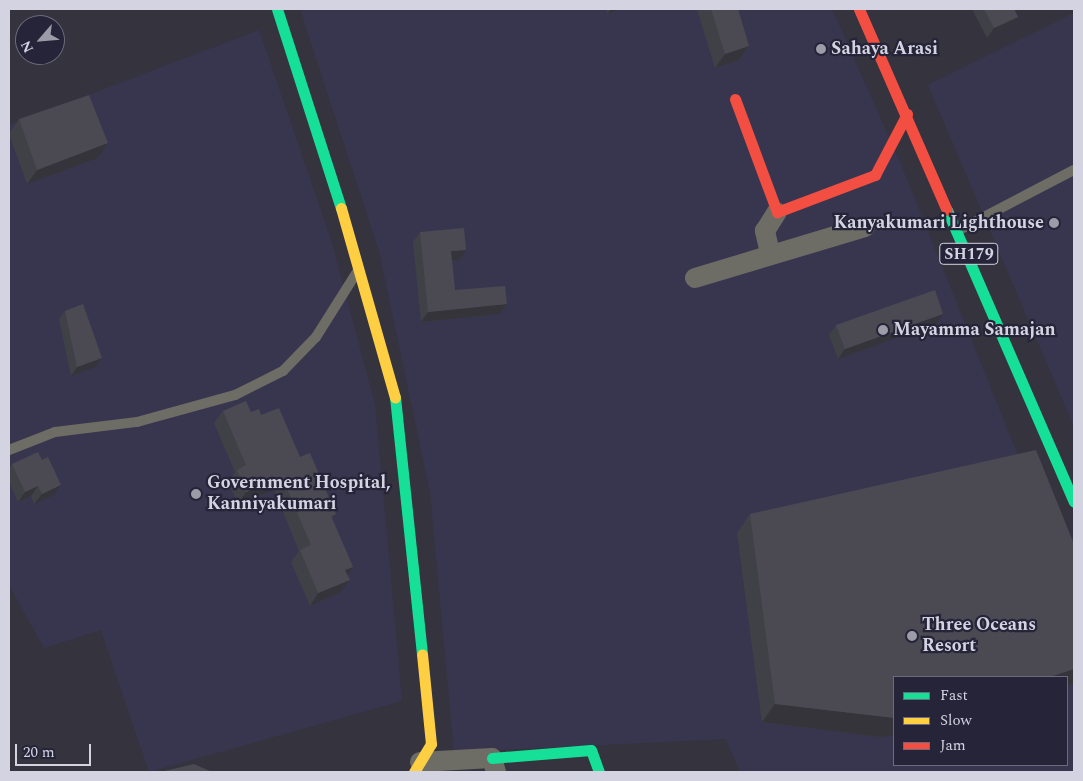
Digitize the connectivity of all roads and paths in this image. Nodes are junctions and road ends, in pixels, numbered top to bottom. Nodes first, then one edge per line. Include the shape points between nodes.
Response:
1 (277, 9) edge
2 (858, 9) edge
3 (735, 99) dead end
4 (907, 114) junction
5 (1074, 170) edge
6 (776, 212) junction
7 (864, 227) dead end
8 (959, 230) junction
9 (770, 253) junction
10 (360, 267) junction
11 (695, 278) dead end
12 (9, 450) edge
13 (1074, 502) edge
14 (494, 765) edge
15 (417, 767) edge
16 (598, 772) edge

1 - 10 street
2 - 4 street, SH179
3 - 6 street
4 - 6 street via 875,175
4 - 8 street, SH179
5 - 8 lane
6 - 9 street via 765,231
7 - 9 street
8 - 13 street, SH179
9 - 11 street
10 - 12 lane via 316,337 275,375 235,395 136,422 55,432
10 - 15 street via 398,410 431,744
14 - 15 street
14 - 16 street via 591,750

